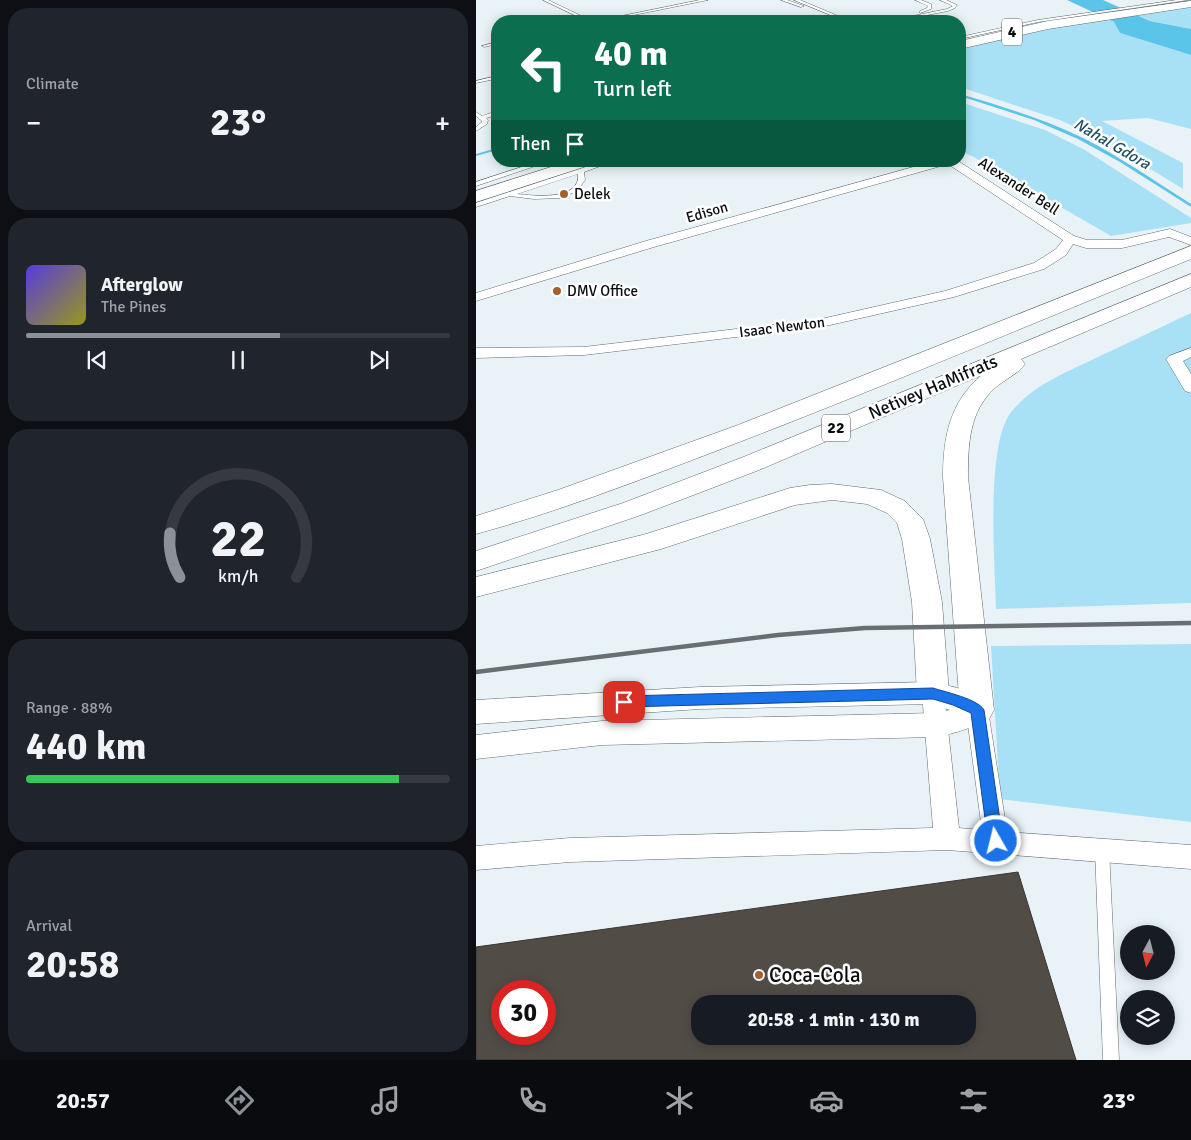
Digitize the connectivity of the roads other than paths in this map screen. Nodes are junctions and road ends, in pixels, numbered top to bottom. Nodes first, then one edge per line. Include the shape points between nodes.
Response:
1 (544, 0) edge
2 (706, 0) edge
3 (783, 0) edge
4 (807, 0) edge
5 (917, 0) edge
6 (942, 0) edge
7 (1151, 0) edge
8 (1186, 0) edge
9 (795, 2) edge
10 (1191, 4) edge
11 (1135, 7) junction
12 (577, 15) edge
13 (630, 15) edge
14 (831, 15) edge
15 (908, 15) edge
16 (922, 15) edge
17 (1059, 18) junction
18 (966, 30) edge
19 (966, 37) edge
20 (966, 43) edge
21 (491, 44) edge
22 (484, 46) dead end
23 (491, 78) edge
24 (476, 82) edge
25 (476, 114) edge
26 (491, 115) edge
27 (483, 117) junction
28 (476, 129) edge
29 (513, 167) edge
30 (528, 167) edge
31 (551, 167) edge
32 (580, 167) edge
33 (581, 167) edge
34 (584, 167) edge
35 (927, 167) edge
36 (958, 167) edge
37 (476, 179) edge
38 (476, 184) edge
39 (476, 191) edge
40 (509, 194) junction
41 (476, 196) edge
42 (476, 205) edge
43 (1070, 239) junction
44 (1190, 248) edge
45 (1191, 280) edge
46 (476, 297) edge
47 (1148, 297) junction
48 (1191, 352) edge
49 (476, 353) edge
50 (1191, 388) edge
51 (476, 525) edge
52 (476, 561) edge
53 (476, 587) edge
54 (933, 693) junction
55 (977, 710) junction
56 (476, 712) edge
57 (934, 725) junction
58 (476, 747) edge
59 (947, 839) junction
60 (996, 841) junction
61 (1102, 849) junction
62 (1191, 856) edge
63 (476, 858) edge
64 (1111, 1060) edge

1 - 12 lane
2 - 13 lane
3 - 9 lane
4 - 9 lane
5 - 15 lane via 930,5 930,9
6 - 16 lane via 955,5 948,10
7 - 11 highway, 4
8 - 11 lane
9 - 14 lane
10 - 11 highway, 4
11 - 17 highway, 4
11 - 17 highway, 4
17 - 18 highway, 4
17 - 19 lane
17 - 20 highway, 4
21 - 22 lane
23 - 24 lane
25 - 27 lane
26 - 27 lane
27 - 28 lane via 485,123
29 - 37 highway
30 - 38 lane
31 - 39 lane
32 - 41 highway
33 - 40 lane
34 - 40 lane via 582,180 575,190 553,197 530,198
35 - 46 street, Edison via 650,244
36 - 43 street, Alexander Bell
40 - 42 lane
43 - 44 street via 1086,244 1122,244 1170,233
43 - 49 street, Isaac Newton via 1061,252 1039,266 949,294 821,323 584,351
44 - 51 highway, Netivey HaMifrats / 22 via 726,440
45 - 47 highway, Netivey HaMifrats / 22
47 - 52 highway, Netivey HaMifrats / 22 via 750,464
47 - 55 highway via 1006,368 967,406 960,426 955,470
48 - 50 street via 1174,359
53 - 54 highway via 651,542 790,497 832,492 872,496 896,507 908,520 916,539 927,602
54 - 55 street
54 - 56 street via 691,699
54 - 57 street
55 - 57 street via 954,721
55 - 60 street
57 - 58 street via 602,733
57 - 59 street
59 - 60 street
59 - 63 street via 570,850
60 - 61 street
61 - 62 street
61 - 64 lane

